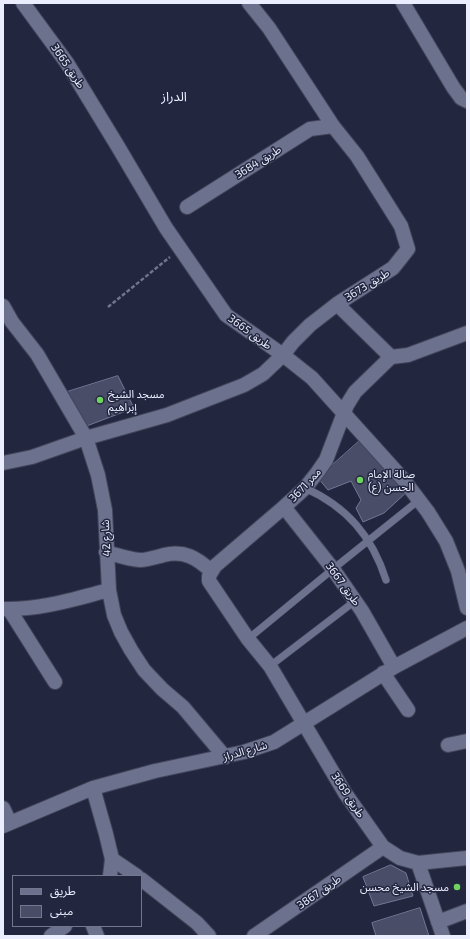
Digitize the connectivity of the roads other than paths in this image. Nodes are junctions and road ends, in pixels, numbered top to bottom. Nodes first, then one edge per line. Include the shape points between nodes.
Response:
1 (23, 3) edge
2 (249, 3) edge
3 (403, 3) edge
4 (467, 100) edge
5 (333, 126) junction
6 (187, 207) dead end
7 (337, 304) junction
8 (3, 306) edge
9 (8, 324) edge
10 (467, 333) edge
11 (283, 355) junction
12 (391, 357) junction
13 (343, 412) junction
14 (86, 438) junction
15 (3, 463) edge
16 (305, 488) junction
17 (419, 500) junction
18 (284, 507) junction
19 (369, 540) junction
20 (106, 552) junction
21 (333, 569) junction
22 (210, 574) junction
23 (386, 580) dead end
24 (109, 590) junction
25 (355, 600) junction
26 (467, 608) edge
27 (6, 609) edge
28 (467, 628) edge
29 (248, 639) junction
30 (270, 666) junction
31 (388, 670) junction
32 (55, 682) dead end
33 (408, 710) dead end
34 (304, 724) junction
35 (467, 741) edge
36 (448, 745) dead end
37 (225, 757) junction
38 (94, 788) junction
39 (3, 808) edge
40 (7, 824) edge
41 (383, 847) junction
42 (467, 858) edge
43 (112, 859) junction
44 (418, 863) junction
45 (110, 875) edge
46 (136, 875) edge
47 (142, 880) edge
48 (467, 911) edge
49 (438, 922) junction
50 (64, 927) edge
51 (51, 936) edge
52 (209, 936) edge
53 (254, 936) edge
54 (443, 936) edge

1 - 11 street, طريق 3665 via 67,63 166,228 226,315
2 - 5 street, طريق 3673 via 269,28
3 - 4 street via 453,87 461,98
5 - 6 street, طريق 3684 via 310,129
5 - 7 street, طريق 3673 via 357,156 401,226 408,249 393,268
7 - 11 street, طريق 3673 via 310,325
7 - 12 street
8 - 9 street, شارع 42
9 - 14 street, شارع 42 via 37,354
10 - 12 street via 408,355
11 - 13 street, طريق 3665 via 312,378
11 - 14 street, طريق 3673 via 263,374 244,385 167,415
12 - 13 street, ممر 3671 via 355,392
13 - 16 street, ممر 3671 via 326,460
13 - 17 street, طريق 3665
14 - 15 street, طريق 3673 via 32,457
14 - 20 street, شارع 42 via 98,475 105,510
16 - 18 street, ممر 3671
16 - 19 lane via 334,504
17 - 19 lane
17 - 26 street, طريق 3665 via 438,526 448,546 458,571
18 - 21 street, طريق 3667
18 - 22 street, ممر 3671
19 - 21 lane
19 - 23 lane
20 - 22 street via 139,560 174,553 182,554 199,560
20 - 24 street, شارع 42
21 - 25 street, طريق 3667
21 - 29 lane
22 - 29 street, طريق 3669 via 209,581
24 - 27 street via 28,609
24 - 37 street, شارع 42 via 121,632 144,670 183,707
25 - 30 lane
25 - 31 street, طريق 3667
27 - 32 street
28 - 31 street, شارع الدراز
29 - 30 street, طريق 3669
30 - 34 street, طريق 3669
31 - 33 street, طريق 3667
31 - 34 street, شارع الدراز
34 - 37 street, شارع الدراز via 274,742
34 - 41 street, طريق 3669 via 345,793
35 - 36 street
37 - 38 street, شارع الدراز via 155,771
38 - 40 street, شارع الدراز
38 - 43 street
39 - 40 street
41 - 44 street, طريق 3669 via 400,858
41 - 53 street, طريق 3867
42 - 44 street, طريق 3669
43 - 45 street
43 - 46 street
44 - 49 street
47 - 52 street via 197,923
48 - 49 street
49 - 54 street
50 - 51 street

